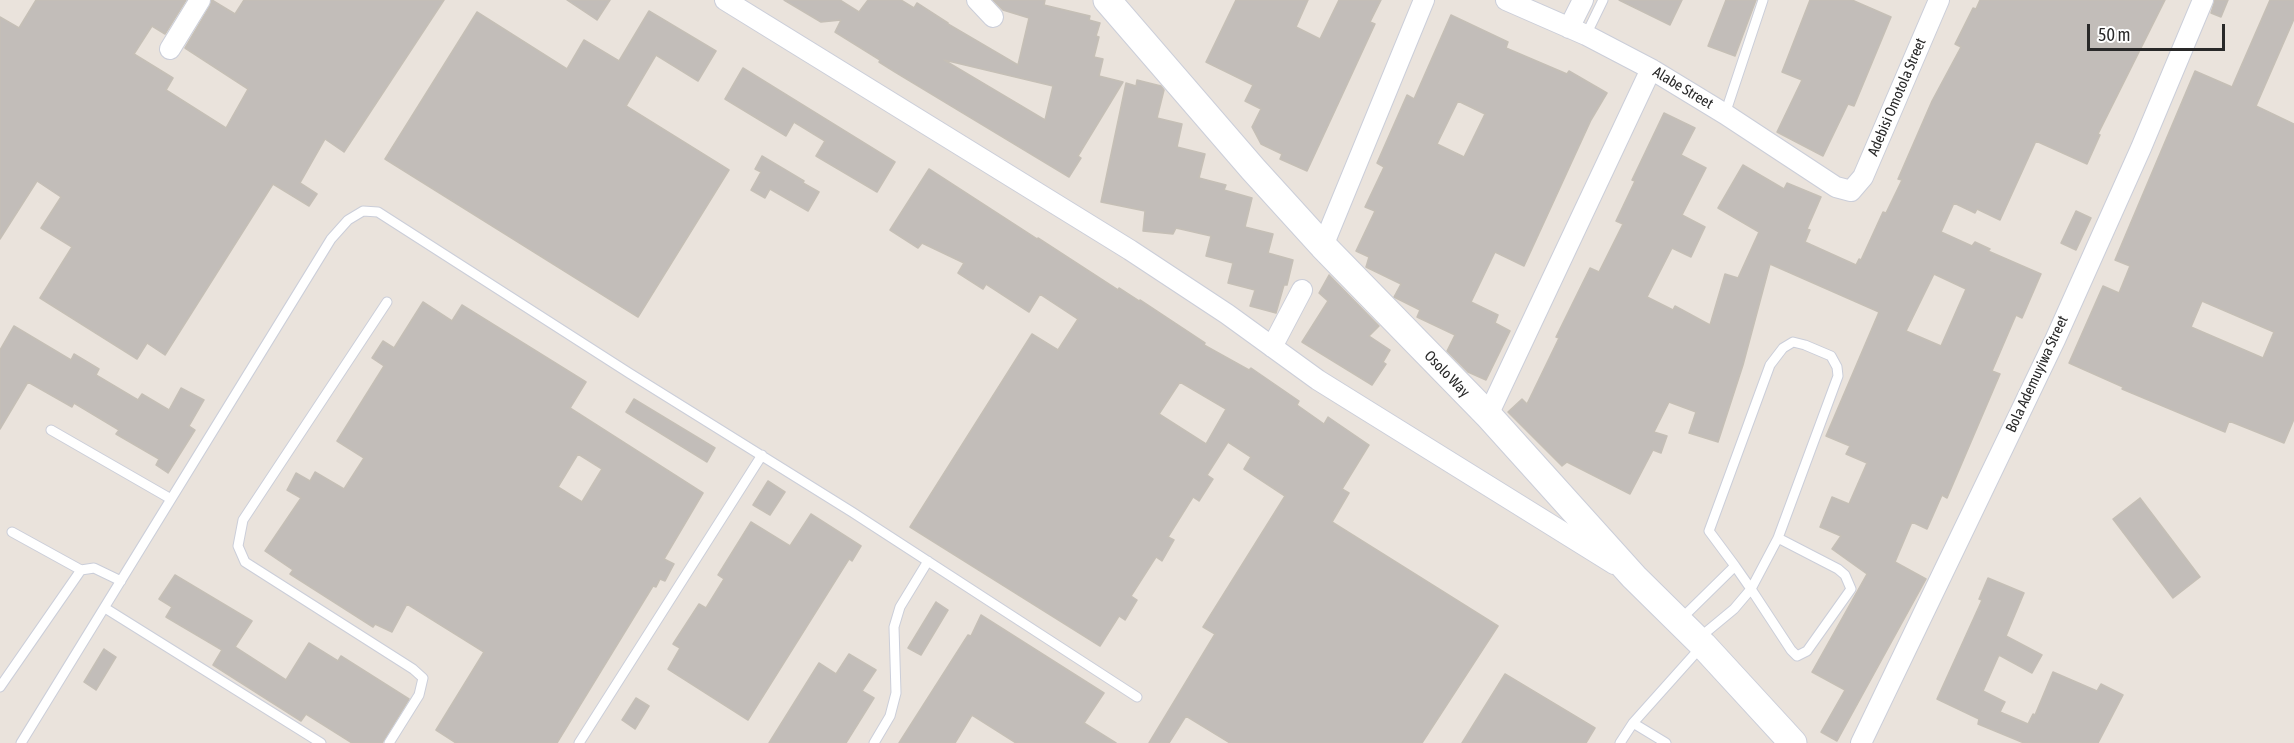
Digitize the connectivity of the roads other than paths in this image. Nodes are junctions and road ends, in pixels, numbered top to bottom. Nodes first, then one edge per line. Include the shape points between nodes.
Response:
1 (200, 0) edge
2 (725, 0) edge
3 (977, 0) edge
4 (1107, 0) edge
5 (1424, 0) edge
6 (1506, 0) edge
7 (1583, 0) edge
8 (1603, 0) edge
9 (1763, 0) edge
10 (1939, 0) edge
11 (2203, 0) edge
12 (993, 17) dead end
13 (1577, 32) junction
14 (170, 50) dead end
15 (1651, 69) junction
16 (1725, 114) junction
17 (1851, 191) joint
18 (1323, 246) junction
19 (1302, 290) dead end
20 (387, 302) dead end
21 (1272, 347) junction
22 (1488, 415) junction
23 (51, 430) dead end
24 (762, 455) junction
25 (171, 499) junction
26 (12, 532) dead end
27 (1778, 538) junction
28 (928, 561) junction
29 (1734, 566) junction
30 (81, 570) junction
31 (1634, 577) junction
32 (121, 581) junction
33 (1751, 589) junction
34 (105, 608) junction
35 (1693, 635) junction
36 (0, 687) edge
37 (1137, 697) dead end
38 (1633, 723) junction
39 (21, 743) edge
40 (321, 743) edge
41 (389, 743) edge
42 (579, 743) edge
43 (874, 743) edge
44 (1620, 743) edge
45 (1666, 743) edge
46 (1793, 743) edge
47 (1861, 743) edge

1 - 14 street
2 - 21 street via 1130,250
3 - 12 street
4 - 18 main road, Osolo Way
5 - 18 street
6 - 13 street, Alabe Street
7 - 13 street
8 - 13 lane
9 - 16 lane
10 - 17 street, Adebisi Omotola Street via 1863,177
11 - 47 street, Bola Ademuyiwa Street via 2055,340
13 - 15 street, Alabe Street
15 - 16 street, Alabe Street
15 - 22 street
16 - 17 street, Alabe Street via 1836,187
18 - 22 main road, Osolo Way
19 - 21 street
20 - 41 lane via 243,520 238,546 245,562 423,678 419,695
21 - 31 street via 1318,380
22 - 31 main road, Osolo Way
23 - 25 lane
24 - 25 lane via 378,212 363,211 348,220 331,239
24 - 28 lane
24 - 42 lane
25 - 32 lane
26 - 30 lane
27 - 29 lane via 1838,376 1831,356 1793,342 1783,348 1770,366 1709,531
27 - 33 lane
27 - 33 lane via 1838,569 1851,589 1807,651 1797,656
28 - 37 lane
28 - 43 lane via 900,607 894,627 896,693 890,716
29 - 33 lane
29 - 35 lane
30 - 32 lane via 94,568
30 - 36 lane
31 - 35 main road, Osolo Way
32 - 34 lane
33 - 35 lane via 1734,609
34 - 39 lane
34 - 40 lane
35 - 38 lane
35 - 46 main road, Osolo Way
38 - 44 lane
38 - 45 lane

